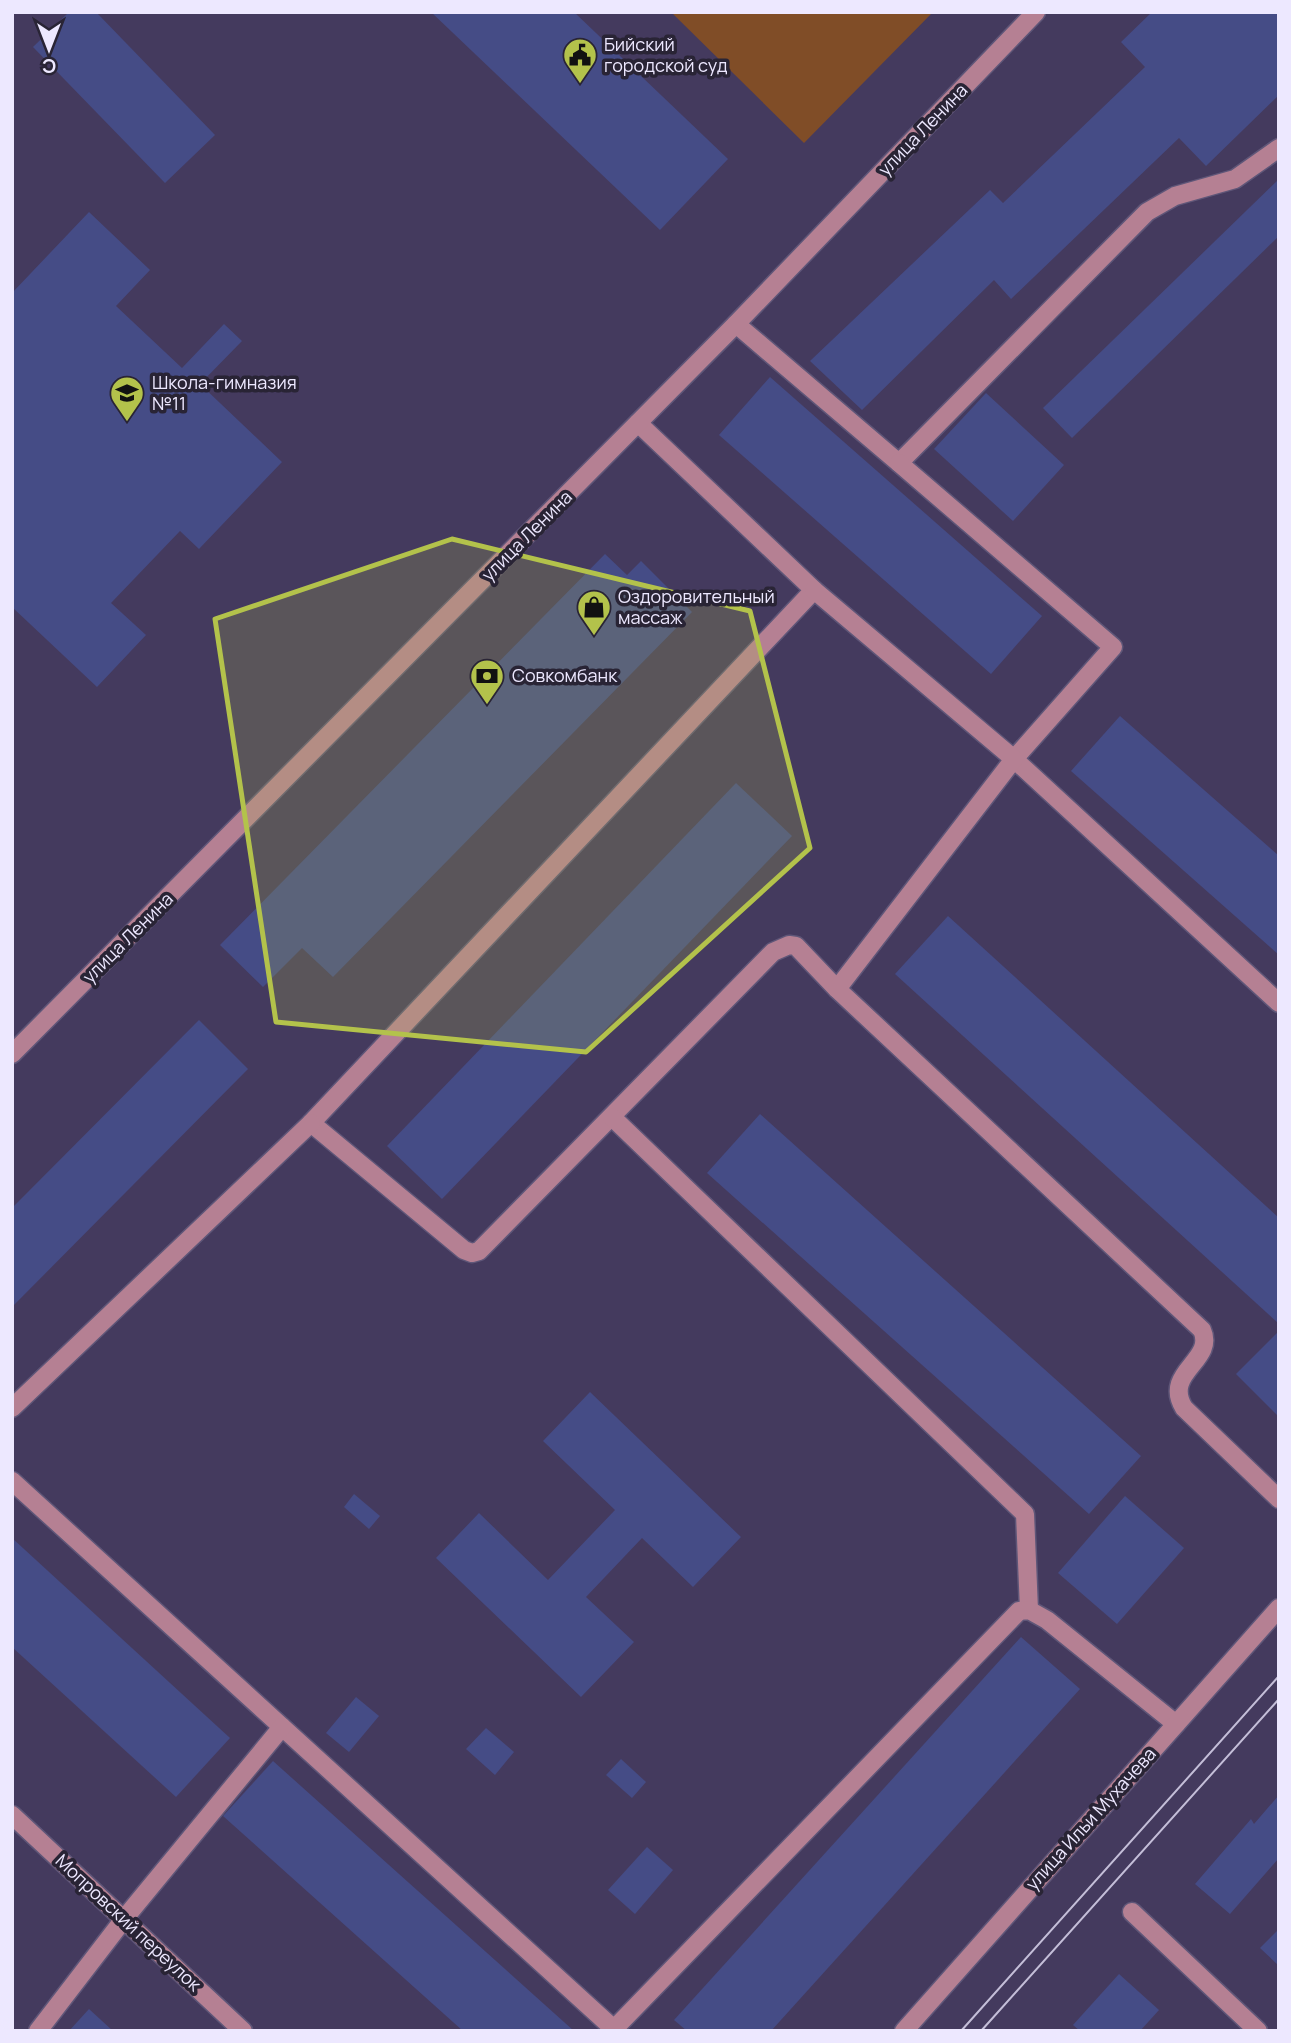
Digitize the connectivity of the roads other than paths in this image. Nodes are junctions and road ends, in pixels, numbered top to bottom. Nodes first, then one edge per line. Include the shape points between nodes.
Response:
1 (1037, 12) edge
2 (1279, 148) edge
3 (736, 324) junction
4 (638, 423) junction
5 (899, 463) junction
6 (814, 590) junction
7 (1014, 759) junction
8 (837, 989) junction
9 (1279, 1003) edge
10 (12, 1054) edge
11 (612, 1117) junction
12 (311, 1123) junction
13 (12, 1408) edge
14 (12, 1481) edge
15 (1279, 1499) edge
16 (1279, 1608) edge
17 (1029, 1610) junction
18 (1176, 1724) junction
19 (282, 1727) junction
20 (12, 1815) edge
21 (1132, 1912) dead end
22 (124, 1919) junction
23 (615, 2030) edge
24 (38, 2031) edge
25 (243, 2031) edge
26 (904, 2031) edge
27 (1258, 2031) edge

1 - 3 street, улица Ленина
2 - 5 street via 1235,179 1175,196 1147,212
3 - 4 street, улица Ленина
3 - 5 street
4 - 6 street
4 - 10 street, улица Ленина
5 - 7 street via 1113,648
6 - 7 street
6 - 12 street
7 - 8 street
7 - 9 street
8 - 11 street via 796,946 783,946
8 - 15 street via 1202,1330 1203,1347 1178,1386 1177,1396
11 - 12 street via 472,1253
11 - 17 street via 1026,1514
12 - 13 street
14 - 19 street
16 - 18 street, улица Ильи Мухачева
17 - 18 street
17 - 23 street via 1014,1614
18 - 26 street, улица Ильи Мухачева
19 - 22 street
19 - 23 street
20 - 22 street, Мопровский переулок
21 - 27 street
22 - 24 street
22 - 25 street, Мопровский переулок

